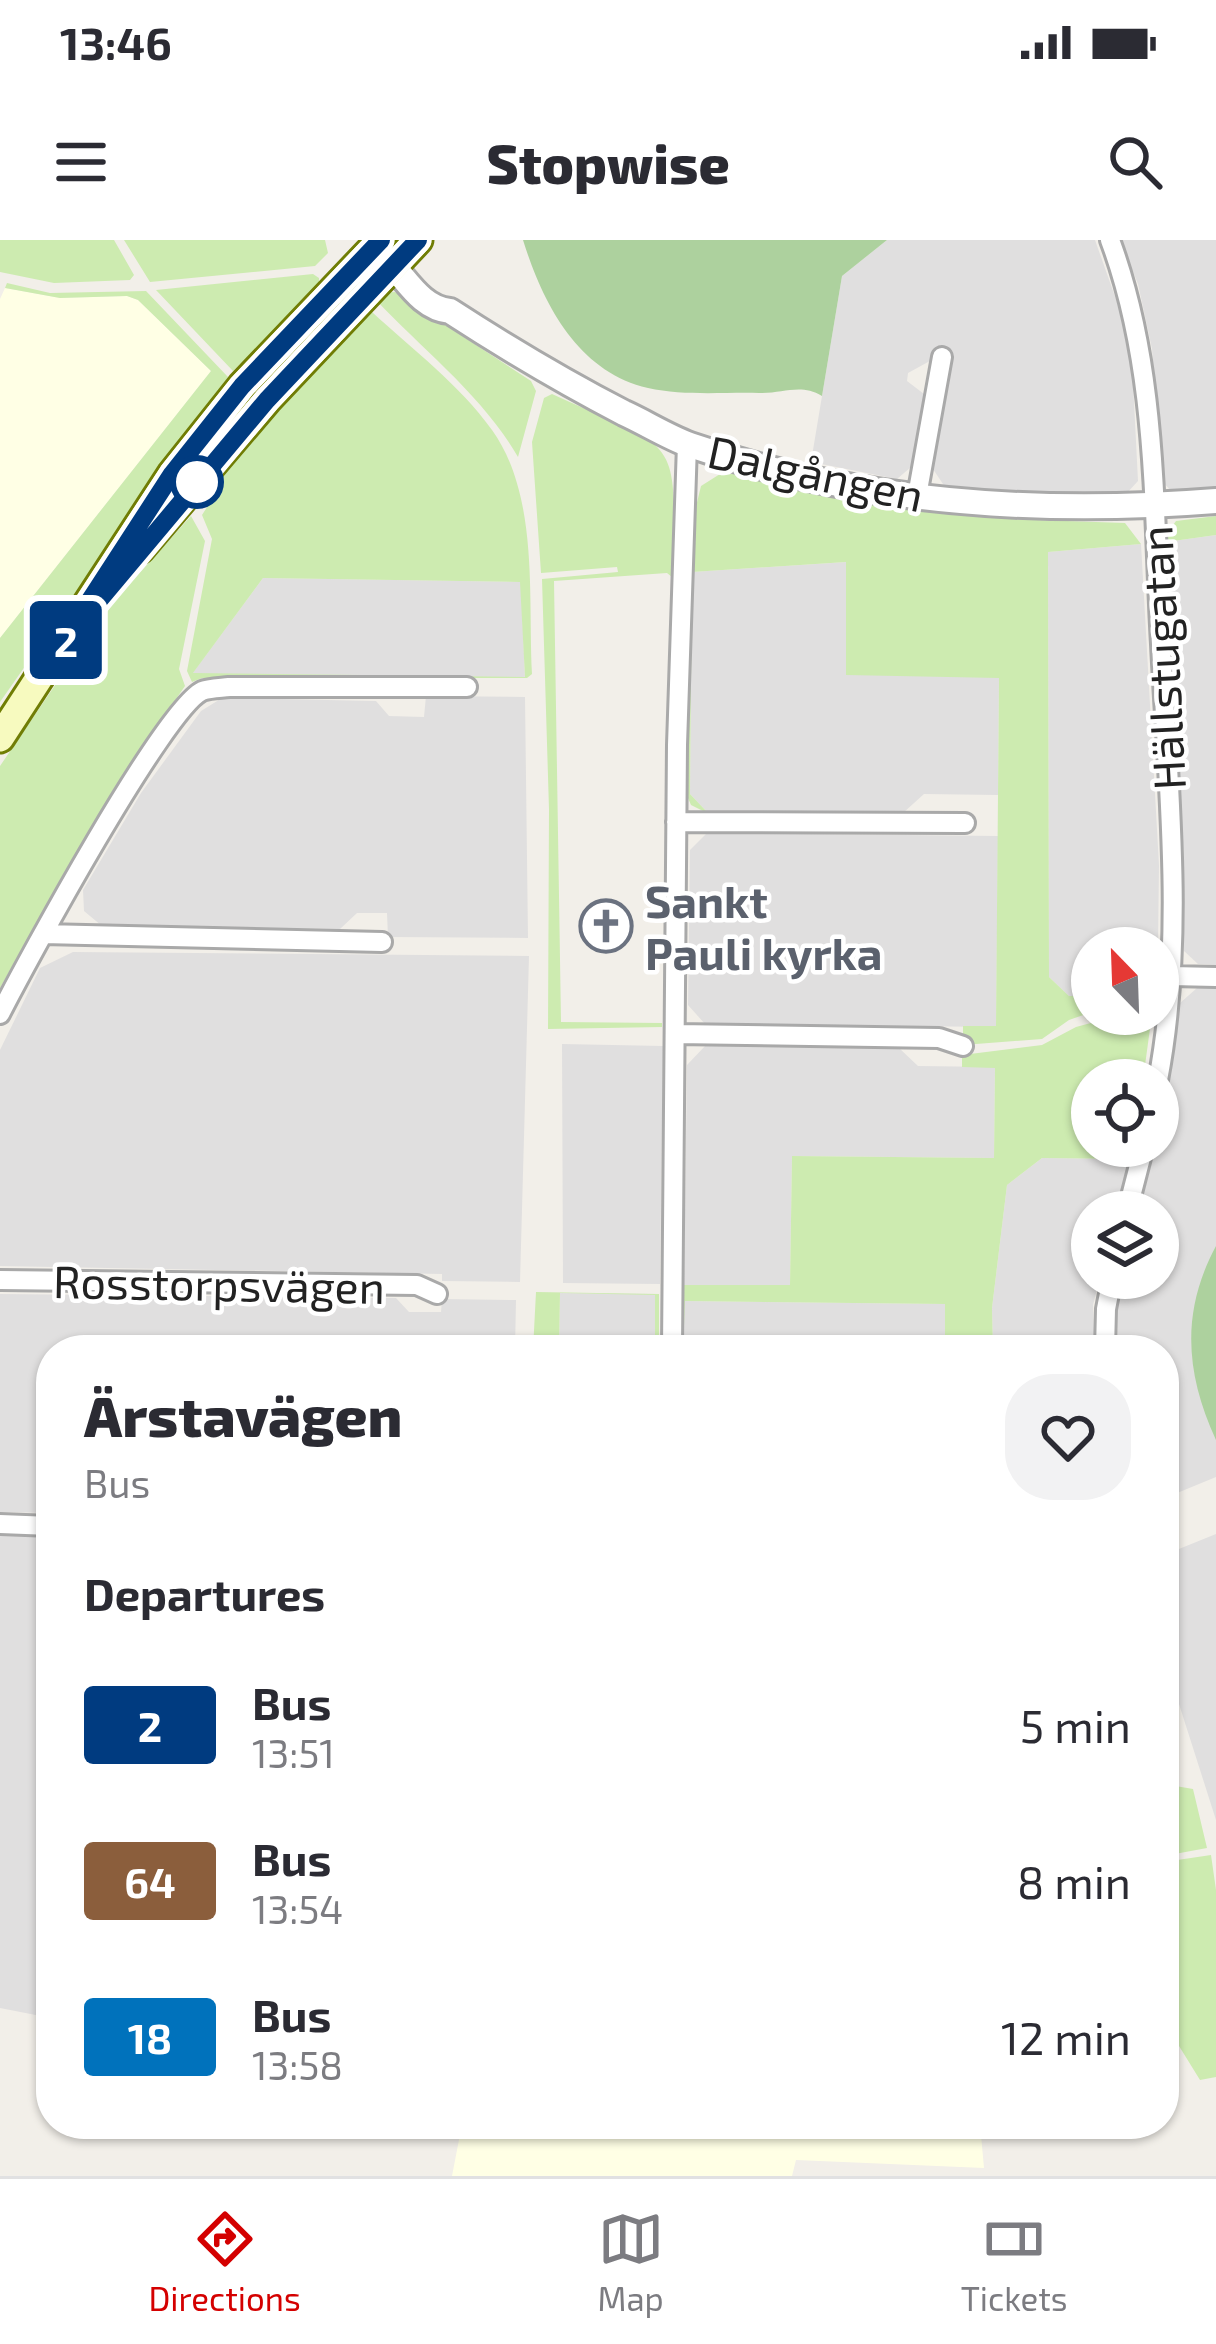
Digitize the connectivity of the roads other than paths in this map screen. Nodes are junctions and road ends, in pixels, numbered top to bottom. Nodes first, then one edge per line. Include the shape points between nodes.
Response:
1 (418, 240) edge
2 (1110, 240) edge
3 (374, 247) edge
4 (942, 357) dead end
5 (686, 444) junction
6 (917, 496) junction
7 (1216, 501) edge
8 (1153, 506) junction
9 (467, 687) dead end
10 (0, 738) edge
11 (676, 822) junction
12 (964, 823) dead end
13 (1171, 927) edge
14 (43, 934) junction
15 (382, 942) dead end
16 (1179, 976) edge
17 (1216, 976) edge
18 (0, 1014) edge
19 (676, 1034) junction
20 (963, 1046) dead end
21 (0, 1280) edge
22 (437, 1294) dead end
23 (1108, 1299) edge
24 (671, 1335) edge
25 (1105, 1335) edge
26 (0, 1524) edge
27 (36, 1525) edge

1 - 3 main road
2 - 8 street, Hällstugatan via 1142,351
3 - 5 street, Dalgången via 437,289 450,311 550,375
3 - 10 main road via 267,400 59,648
4 - 6 street
5 - 6 street, Dalgången
5 - 11 street
6 - 8 street, Dalgången via 1080,509
7 - 8 street, Dalgången
8 - 13 street, Hällstugatan
9 - 14 street via 202,691 171,725
11 - 12 street
11 - 19 street
14 - 15 street
14 - 18 street
16 - 17 street
19 - 20 street via 939,1038
19 - 24 street
21 - 22 street, Rosstorpsvägen via 417,1286
23 - 25 street
26 - 27 street

